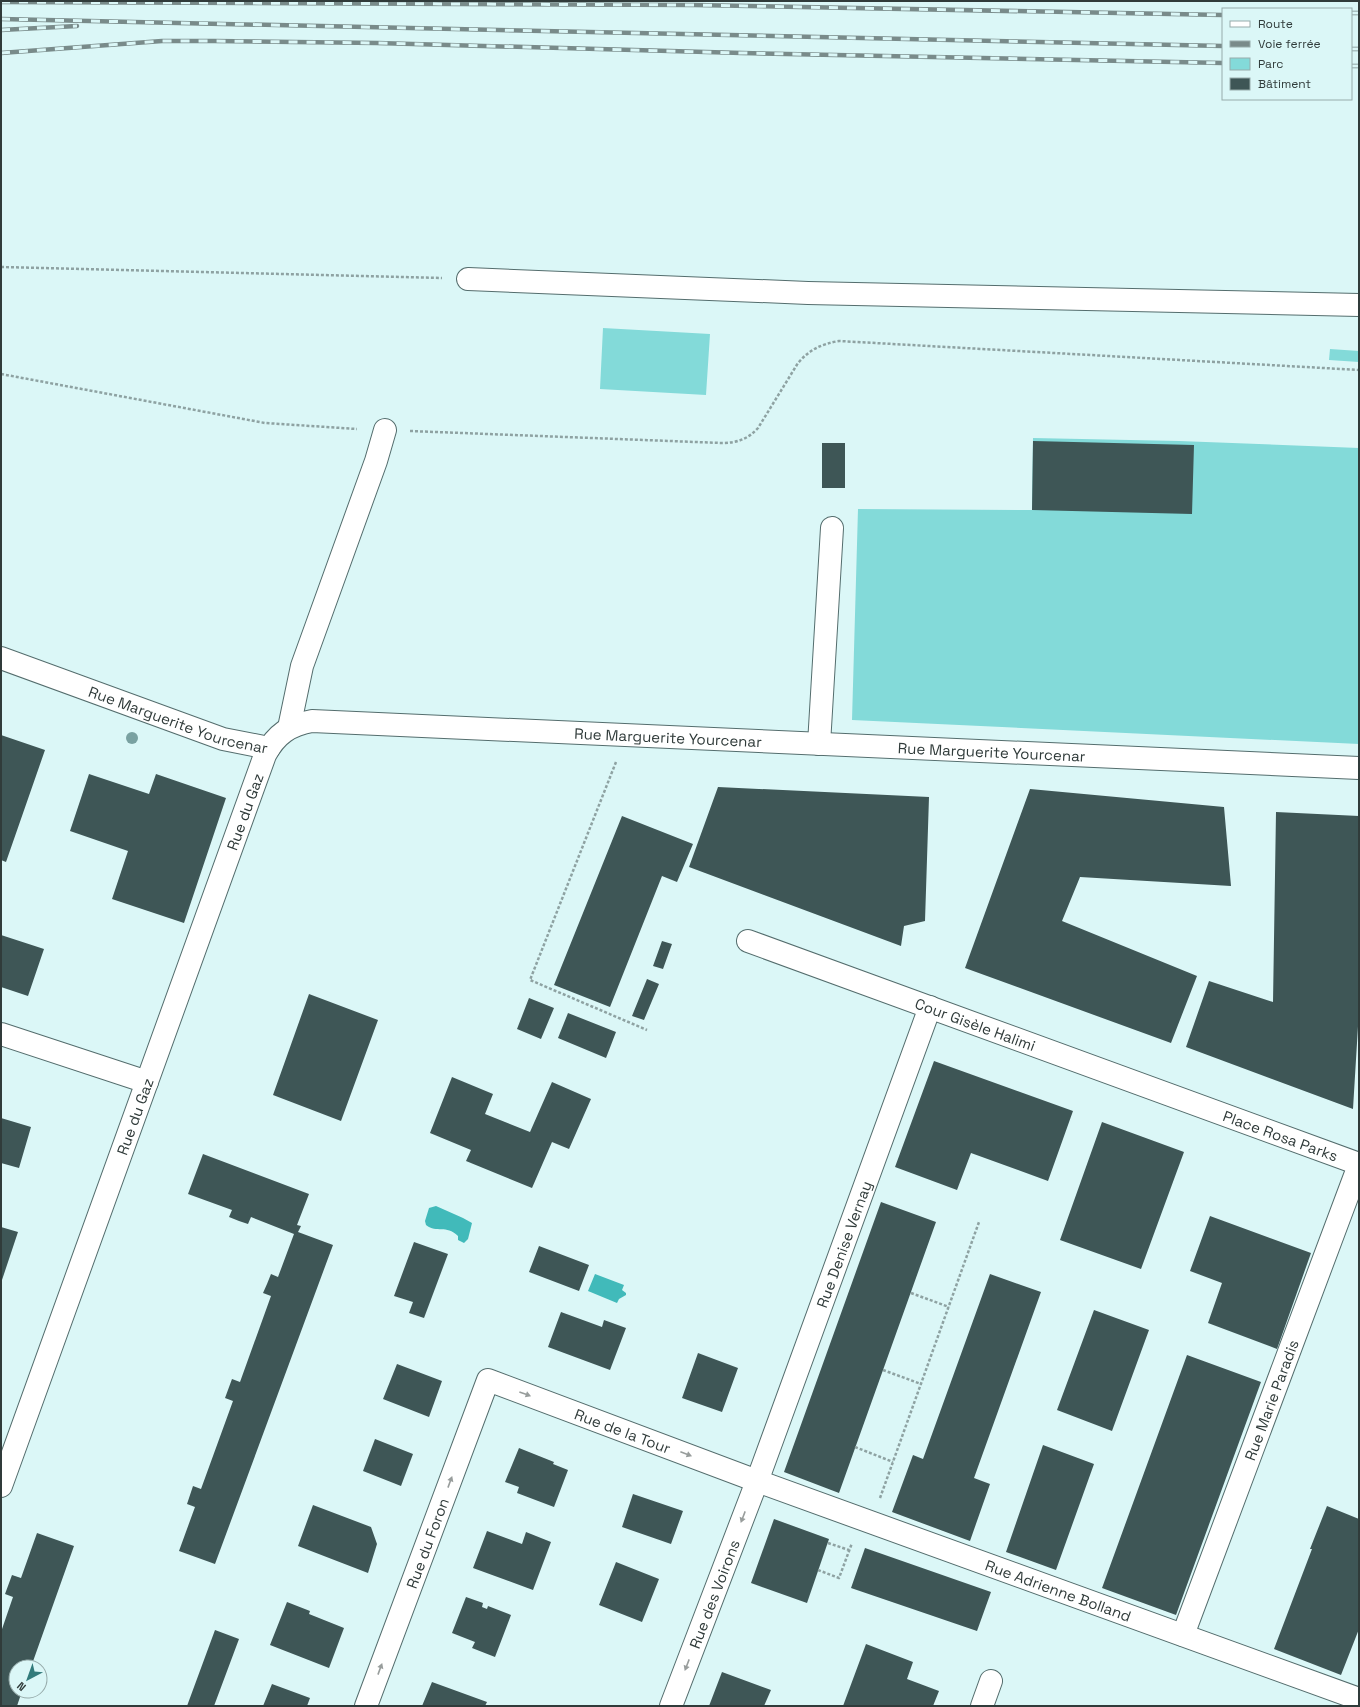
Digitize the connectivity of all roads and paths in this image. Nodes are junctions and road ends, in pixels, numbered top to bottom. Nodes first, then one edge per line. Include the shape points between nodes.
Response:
1 (1, 267) edge
2 (468, 279) joint
3 (1359, 305) edge
4 (1359, 370) edge
5 (1, 374) edge
6 (385, 430) junction
7 (832, 528) dead end
8 (1, 658) edge
9 (289, 728) junction
10 (626, 735) junction
11 (819, 744) junction
12 (268, 748) junction
13 (1359, 768) edge
14 (748, 941) dead end
15 (930, 1007) junction
16 (647, 1030) dead end
17 (1, 1034) edge
18 (147, 1082) junction
19 (1202, 1107) joint
20 (1359, 1165) edge
21 (979, 1222) dead end
22 (911, 1293) dead end
23 (949, 1307) junction
24 (883, 1370) dead end
25 (488, 1380) joint
26 (921, 1384) junction
27 (855, 1448) dead end
28 (893, 1462) junction
29 (3, 1477) edge
30 (757, 1481) junction
31 (866, 1520) junction
32 (828, 1543) dead end
33 (849, 1550) junction
34 (818, 1570) dead end
35 (1183, 1635) junction
36 (991, 1681) dead end
37 (1359, 1699) edge
38 (366, 1706) edge
39 (671, 1706) edge
40 (982, 1706) edge

1 - 2 path
2 - 3 street via 808,293
4 - 6 path via 838,342 820,345 804,356 758,428 738,441 722,443
5 - 6 path via 265,423
6 - 9 street via 302,666
7 - 11 street
8 - 12 street, Rue Marguerite Yourcenar via 224,739
9 - 10 street, Rue Marguerite Yourcenar via 312,721
9 - 12 street, Rue Marguerite Yourcenar via 275,738
10 - 11 street, Rue Marguerite Yourcenar
10 - 16 path via 530,980
11 - 13 street, Rue Marguerite Yourcenar
12 - 18 street, Rue du Gaz
14 - 15 street, Cour Gisèle Halimi
15 - 19 street, Cour Gisèle Halimi
15 - 30 street, Rue Denise Vernay
17 - 18 street
18 - 29 street, Rue du Gaz
19 - 20 street, Place Rosa Parks
20 - 35 street, Rue Marie Paradis
21 - 23 path
22 - 23 path
23 - 26 path
24 - 26 path
25 -> 30 street, Rue de la Tour
38 -> 25 street, Rue du Foron
26 - 28 path
27 - 28 path
28 - 31 path
30 - 31 street, Rue Adrienne Bolland
30 -> 39 street, Rue des Voirons
31 - 33 path
31 - 35 street, Rue Adrienne Bolland
32 - 33 path
33 - 34 path via 840,1578
35 - 37 street, Rue Adrienne Bolland
36 - 40 street

